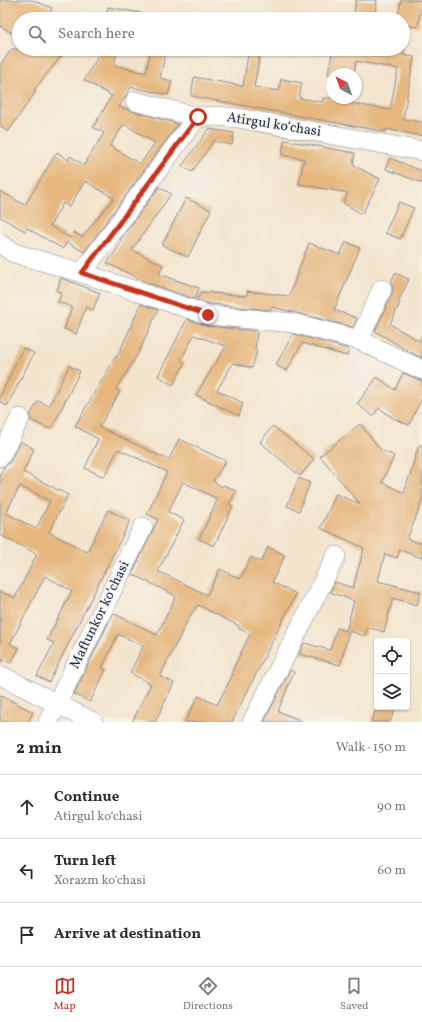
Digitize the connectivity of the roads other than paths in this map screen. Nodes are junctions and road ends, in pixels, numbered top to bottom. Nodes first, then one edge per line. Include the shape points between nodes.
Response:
1 (135, 101) dead end
2 (198, 117) junction
3 (422, 151) edge
4 (0, 244) edge
5 (82, 273) junction
6 (382, 289) dead end
7 (359, 340) junction
8 (422, 370) edge
9 (20, 418) dead end
10 (0, 457) edge
11 (143, 527) dead end
12 (336, 556) dead end
13 (0, 675) edge
14 (58, 704) junction
15 (48, 722) edge
16 (93, 722) edge
17 (252, 722) edge

1 - 2 street, Atirgul koʻchasi
2 - 3 street, Atirgul koʻchasi via 238,118
2 - 5 street
4 - 5 street via 14,253
5 - 7 street via 208,315 293,323
6 - 7 street
7 - 8 street
9 - 10 street
11 - 14 street, Maftunkor koʻchasi
12 - 17 street
13 - 14 street
14 - 15 street, Maftunkor koʻchasi
14 - 16 street

